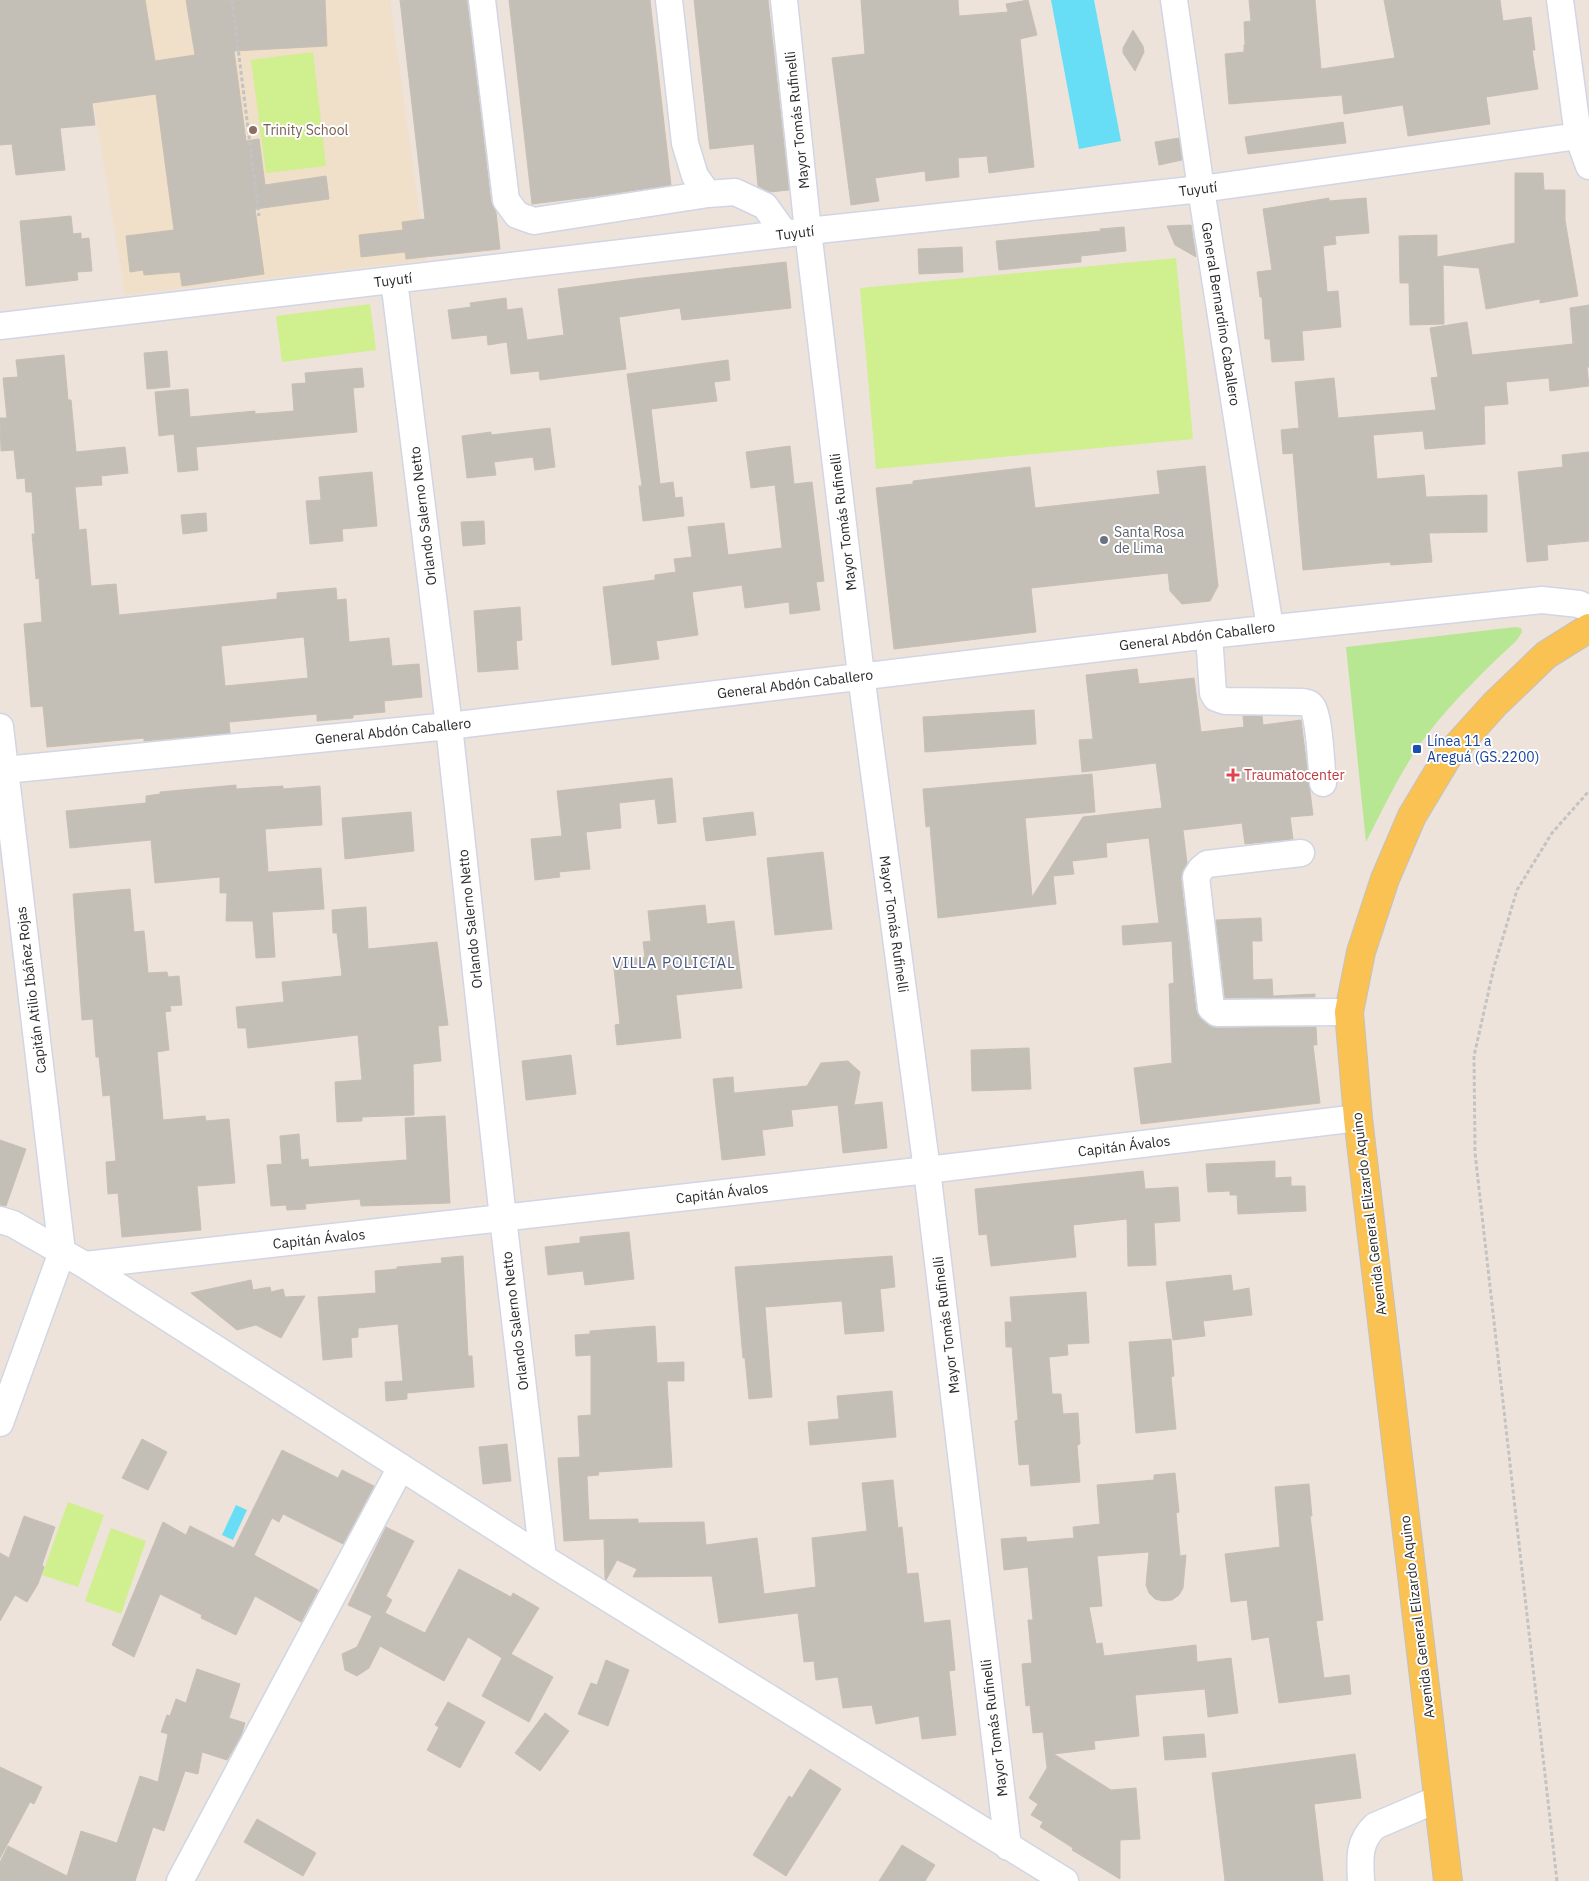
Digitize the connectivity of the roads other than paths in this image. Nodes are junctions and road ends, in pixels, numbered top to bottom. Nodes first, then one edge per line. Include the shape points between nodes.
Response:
1 (482, 0) edge
2 (669, 0) edge
3 (784, 0) edge
4 (1174, 0) edge
5 (1560, 0) edge
6 (1584, 134) edge
7 (1589, 166) edge
8 (1201, 189) junction
9 (708, 194) junction
10 (796, 232) junction
11 (394, 280) junction
12 (0, 326) edge
13 (1589, 608) edge
14 (1270, 628) junction
15 (1589, 628) edge
16 (1209, 635) junction
17 (861, 675) junction
18 (449, 726) junction
19 (0, 727) edge
20 (3, 770) edge
21 (1323, 783) dead end
22 (1301, 852) dead end
23 (1349, 1012) junction
24 (1358, 1118) junction
25 (927, 1170) junction
26 (503, 1218) junction
27 (0, 1220) edge
28 (62, 1252) junction
29 (85, 1265) junction
30 (0, 1423) edge
31 (401, 1467) junction
32 (543, 1558) junction
33 (1438, 1798) junction
34 (1008, 1847) junction
35 (180, 1881) edge
36 (1065, 1881) edge
37 (1361, 1881) edge
38 (1448, 1881) edge

1 - 9 street via 506,200 517,215 534,222
2 - 9 street via 685,143 695,176
3 - 10 street, Mayor Tomás Rufinelli
4 - 8 street, General Bernardino Caballero
5 - 6 street
6 - 7 street
6 - 8 street, Tuyutí
8 - 10 street, Tuyutí
8 - 14 street, General Bernardino Caballero
9 - 10 street via 735,192 765,206
10 - 11 street, Tuyutí
10 - 17 street, Mayor Tomás Rufinelli
11 - 12 street, Tuyutí
11 - 18 street, Orlando Salerno Netto
13 - 14 street, General Abdón Caballero via 1542,600
14 - 16 street, General Abdón Caballero
15 - 23 main road, Avenida General Elizardo Aquino via 1546,655 1494,704 1448,756 1412,816 1385,878 1361,952
16 - 17 street, General Abdón Caballero
16 - 21 street via 1216,698 1225,702 1310,703 1316,719
17 - 18 street, General Abdón Caballero
17 - 25 street, Mayor Tomás Rufinelli
18 - 20 street, General Abdón Caballero
18 - 26 street, Orlando Salerno Netto
19 - 20 street, Capitán Atilio Ibáñez Rojas
20 - 28 street, Capitán Atilio Ibáñez Rojas
22 - 23 street via 1207,864 1198,872 1211,1008 1217,1013
23 - 24 main road, Avenida General Elizardo Aquino
24 - 25 street, Capitán Ávalos
24 - 33 main road, Avenida General Elizardo Aquino
25 - 26 street, Capitán Ávalos
25 - 34 street, Mayor Tomás Rufinelli
26 - 29 street, Capitán Ávalos
26 - 32 street, Orlando Salerno Netto
27 - 28 street
28 - 29 street
28 - 30 street
29 - 31 street
31 - 32 street
31 - 35 street
32 - 34 street
33 - 37 street via 1370,1831 1363,1841 1360,1857
33 - 38 main road, Avenida General Elizardo Aquino
34 - 36 street

